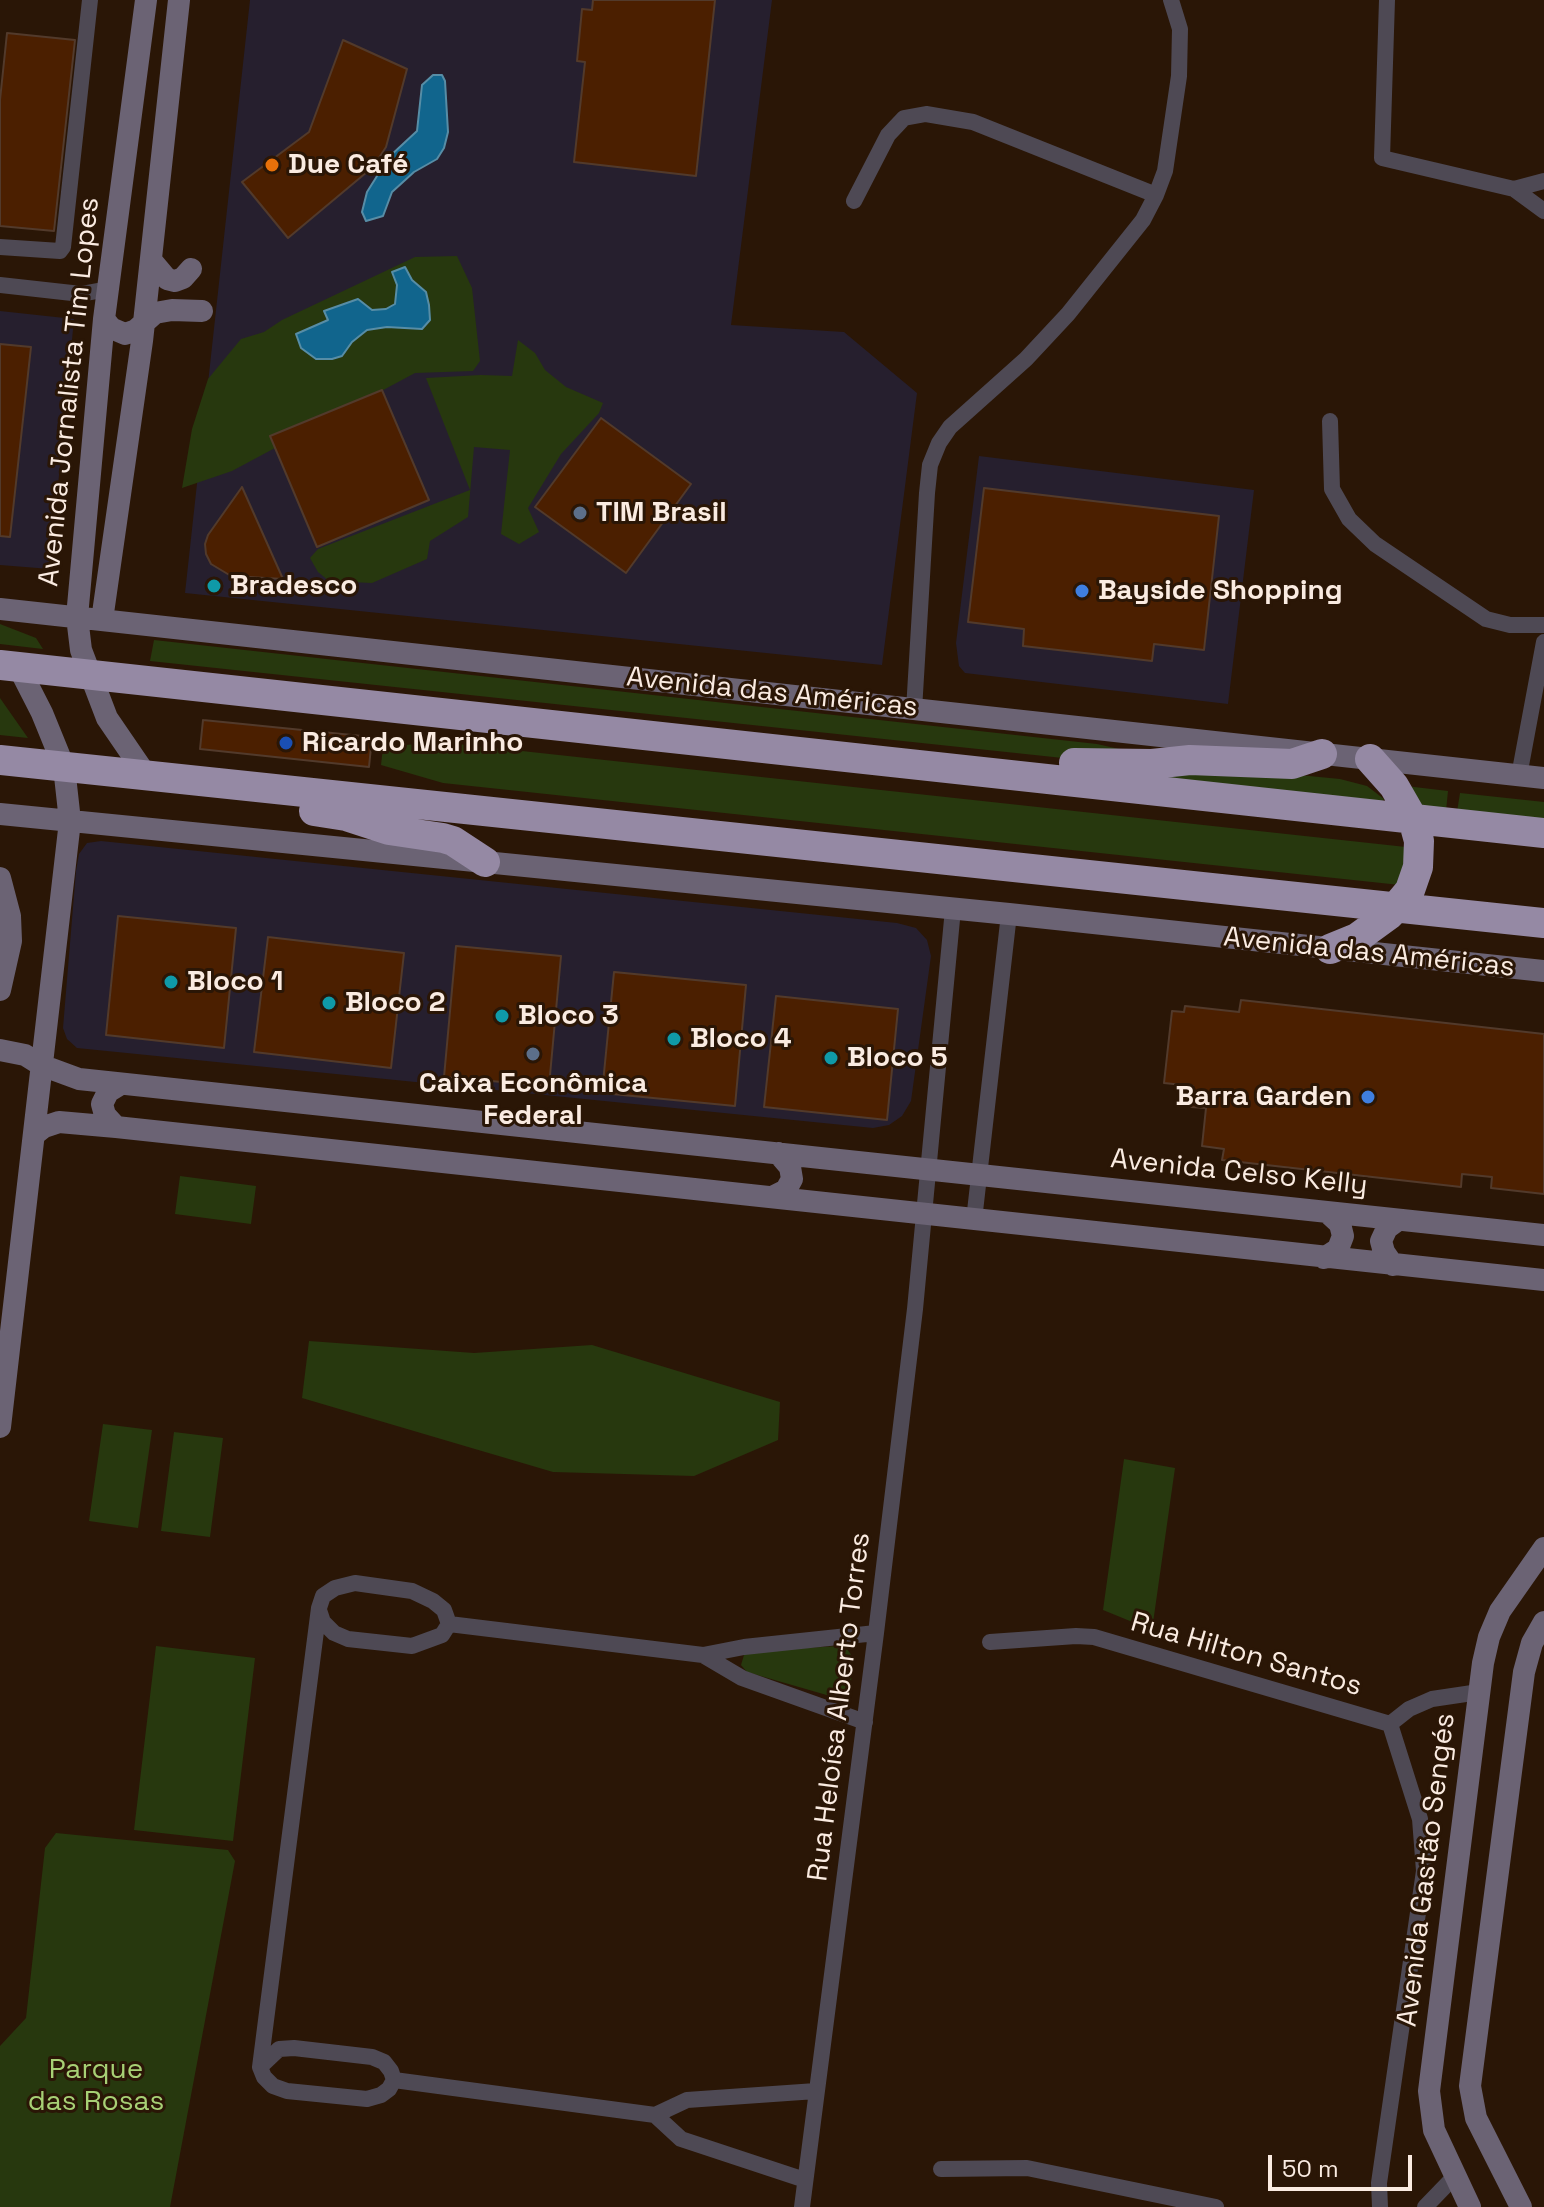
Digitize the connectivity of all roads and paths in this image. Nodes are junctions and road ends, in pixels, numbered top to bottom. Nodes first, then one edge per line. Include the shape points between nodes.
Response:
1 (90, 0) edge
2 (146, 0) edge
3 (179, 0) edge
4 (1171, 0) edge
5 (1387, 0) edge
6 (1544, 181) edge
7 (1514, 189) junction
8 (1156, 195) junction
9 (854, 201) dead end
10 (1544, 211) edge
11 (0, 247) edge
12 (151, 260) junction
13 (191, 269) dead end
14 (0, 285) edge
15 (108, 289) junction
16 (81, 294) junction
17 (147, 294) junction
18 (202, 311) dead end
19 (104, 319) junction
20 (144, 322) junction
21 (1330, 421) dead end
22 (86, 525) junction
23 (114, 525) junction
24 (0, 609) edge
25 (77, 617) junction
26 (102, 620) junction
27 (1544, 625) edge
28 (1544, 642) edge
29 (9, 666) edge
30 (89, 673) junction
31 (914, 710) junction
32 (1322, 754) junction
33 (1370, 759) junction
34 (0, 760) edge
35 (64, 767) junction
36 (979, 771) junction
37 (146, 775) junction
38 (1519, 776) junction
39 (1544, 778) edge
40 (273, 789) junction
41 (0, 814) edge
42 (1413, 819) junction
43 (70, 821) junction
44 (1544, 833) edge
45 (485, 862) junction
46 (0, 878) edge
47 (1397, 908) junction
48 (953, 909) junction
49 (1009, 914) junction
50 (1544, 923) edge
51 (1330, 949) junction
52 (1544, 971) edge
53 (0, 990) edge
54 (0, 1050) edge
55 (41, 1065) junction
56 (121, 1084) junction
57 (116, 1127) junction
58 (34, 1135) junction
59 (778, 1153) junction
60 (927, 1169) junction
61 (978, 1175) junction
62 (772, 1197) junction
63 (1328, 1213) junction
64 (923, 1214) junction
65 (974, 1220) junction
66 (1398, 1220) junction
67 (1544, 1235) edge
68 (1324, 1258) junction
69 (1393, 1265) junction
70 (1544, 1280) edge
71 (1, 1417) edge
72 (1544, 1548) edge
73 (319, 1608) junction
74 (1544, 1622) edge
75 (449, 1624) junction
76 (876, 1633) junction
77 (990, 1642) dead end
78 (703, 1655) junction
79 (1479, 1692) junction
80 (865, 1722) junction
81 (1390, 1724) junction
82 (1454, 1895) junction
83 (1494, 1901) junction
84 (1438, 2025) junction
85 (1476, 2028) junction
86 (260, 2067) junction
87 (394, 2080) junction
88 (816, 2091) junction
89 (655, 2115) junction
90 (941, 2169) dead end
91 (1455, 2176) junction
92 (805, 2180) junction
93 (1519, 2206) edge
94 (802, 2207) edge
95 (1216, 2207) edge
96 (1380, 2207) edge
97 (1425, 2207) edge
98 (1470, 2207) edge

1 - 11 street via 63,247
2 - 15 street, Avenida Jornalista Tim Lopes
3 - 12 street, Avenida Jornalista Tim Lopes
4 - 8 street via 1180,29 1179,76 1165,171
5 - 7 street via 1382,158
6 - 7 street
7 - 10 street
8 - 9 street via 973,122 926,114 904,118 888,135
8 - 31 street via 1143,220 1068,314 939,443 927,493
12 - 13 street via 167,279 183,278
12 - 17 street, Avenida Jornalista Tim Lopes
14 - 16 street
15 - 16 street
15 - 17 street via 125,283
15 - 19 street, Avenida Jornalista Tim Lopes
16 - 19 street
17 - 20 street, Avenida Jornalista Tim Lopes
18 - 20 street via 155,313
19 - 20 street via 125,334
19 - 22 street, Avenida Jornalista Tim Lopes
20 - 23 street, Avenida Jornalista Tim Lopes
21 - 27 street via 1332,489 1349,519 1375,544 1486,619
22 - 23 street
22 - 25 street, Avenida Jornalista Tim Lopes
23 - 26 street, Avenida Jornalista Tim Lopes
24 - 25 street, Avenida das Américas
25 - 26 street, Avenida das Américas
25 - 30 street, Avenida Jornalista Tim Lopes
26 - 31 street, Avenida das Américas
28 - 38 street
29 - 30 highway, Avenida das Américas
29 - 35 street via 47,724
30 - 36 highway, Avenida das Américas
30 - 37 street, Avenida Jornalista Tim Lopes via 107,718
31 - 32 street, Avenida das Américas
32 - 33 street, Avenida das Américas
32 - 36 highway via 1292,764 1041,761 999,763
33 - 38 street, Avenida das Américas
33 - 42 highway
34 - 35 highway, Avenida das Américas
35 - 37 highway, Avenida das Américas
35 - 43 street
36 - 42 highway, Avenida das Américas
37 - 40 highway, Avenida das Américas
38 - 39 street, Avenida das Américas
40 - 45 highway via 314,811 453,841
40 - 47 highway, Avenida das Américas
41 - 43 street, Avenida das Américas
42 - 44 highway, Avenida das Américas
42 - 47 highway via 1418,867
43 - 45 street, Avenida das Américas
43 - 55 street
45 - 48 street, Avenida das Américas
46 - 53 street via 11,941
47 - 50 highway, Avenida das Américas
47 - 51 highway via 1370,931
48 - 49 street, Avenida das Américas
48 - 60 street, Rua Heloísa Alberto Torres
49 - 51 street, Avenida das Américas
49 - 61 street
51 - 52 street, Avenida das Américas
54 - 55 street, Avenida Celso Kelly
55 - 56 street, Avenida Celso Kelly via 79,1079
55 - 58 street
56 - 57 street via 102,1104
56 - 59 street, Avenida Celso Kelly
57 - 58 street via 59,1122
57 - 62 street
58 - 71 street
59 - 60 street, Avenida Celso Kelly
59 - 62 street via 792,1179 786,1190
60 - 61 street, Avenida Celso Kelly
60 - 64 street, Rua Heloísa Alberto Torres
61 - 63 street, Avenida Celso Kelly
61 - 65 street
62 - 64 street
63 - 66 street, Avenida Celso Kelly
63 - 68 street via 1340,1224 1343,1236 1338,1249
64 - 65 street
64 - 76 street, Rua Heloísa Alberto Torres
65 - 68 street
66 - 67 street, Avenida Celso Kelly
66 - 69 street via 1381,1241
68 - 69 street
69 - 70 street
72 - 79 street, Avenida Gastão Sengés via 1500,1611 1489,1637
73 - 75 street via 323,1622 348,1639 412,1646 442,1635
73 - 75 street via 323,1596 355,1583 412,1591 444,1610
73 - 86 street
74 - 83 street via 1524,1672
75 - 78 street
76 - 78 street
76 - 80 street, Rua Heloísa Alberto Torres
77 - 81 street, Rua Hilton Santos via 1094,1637
78 - 80 street via 742,1678
79 - 81 street, Rua Hilton Santos via 1432,1699
79 - 82 street, Avenida Gastão Sengés
80 - 88 street, Rua Heloísa Alberto Torres
81 - 96 street via 1420,1819 1424,1871 1379,2183
82 - 83 street via 1459,1886 1477,1880 1492,1891
82 - 84 street, Avenida Gastão Sengés
83 - 85 street
84 - 85 street via 1450,2041 1461,2042
84 - 91 street, Avenida Gastão Sengés via 1430,2112
85 - 93 street via 1471,2100
86 - 87 street via 279,2049 294,2048 372,2057 384,2062
86 - 87 street via 273,2086 287,2091 367,2099 381,2095
87 - 89 street
88 - 89 street via 687,2100
88 - 92 street, Rua Heloísa Alberto Torres
89 - 92 street via 681,2139
90 - 95 street via 1027,2168
91 - 97 street
91 - 98 street, Avenida Gastão Sengés
92 - 94 street, Rua Heloísa Alberto Torres

